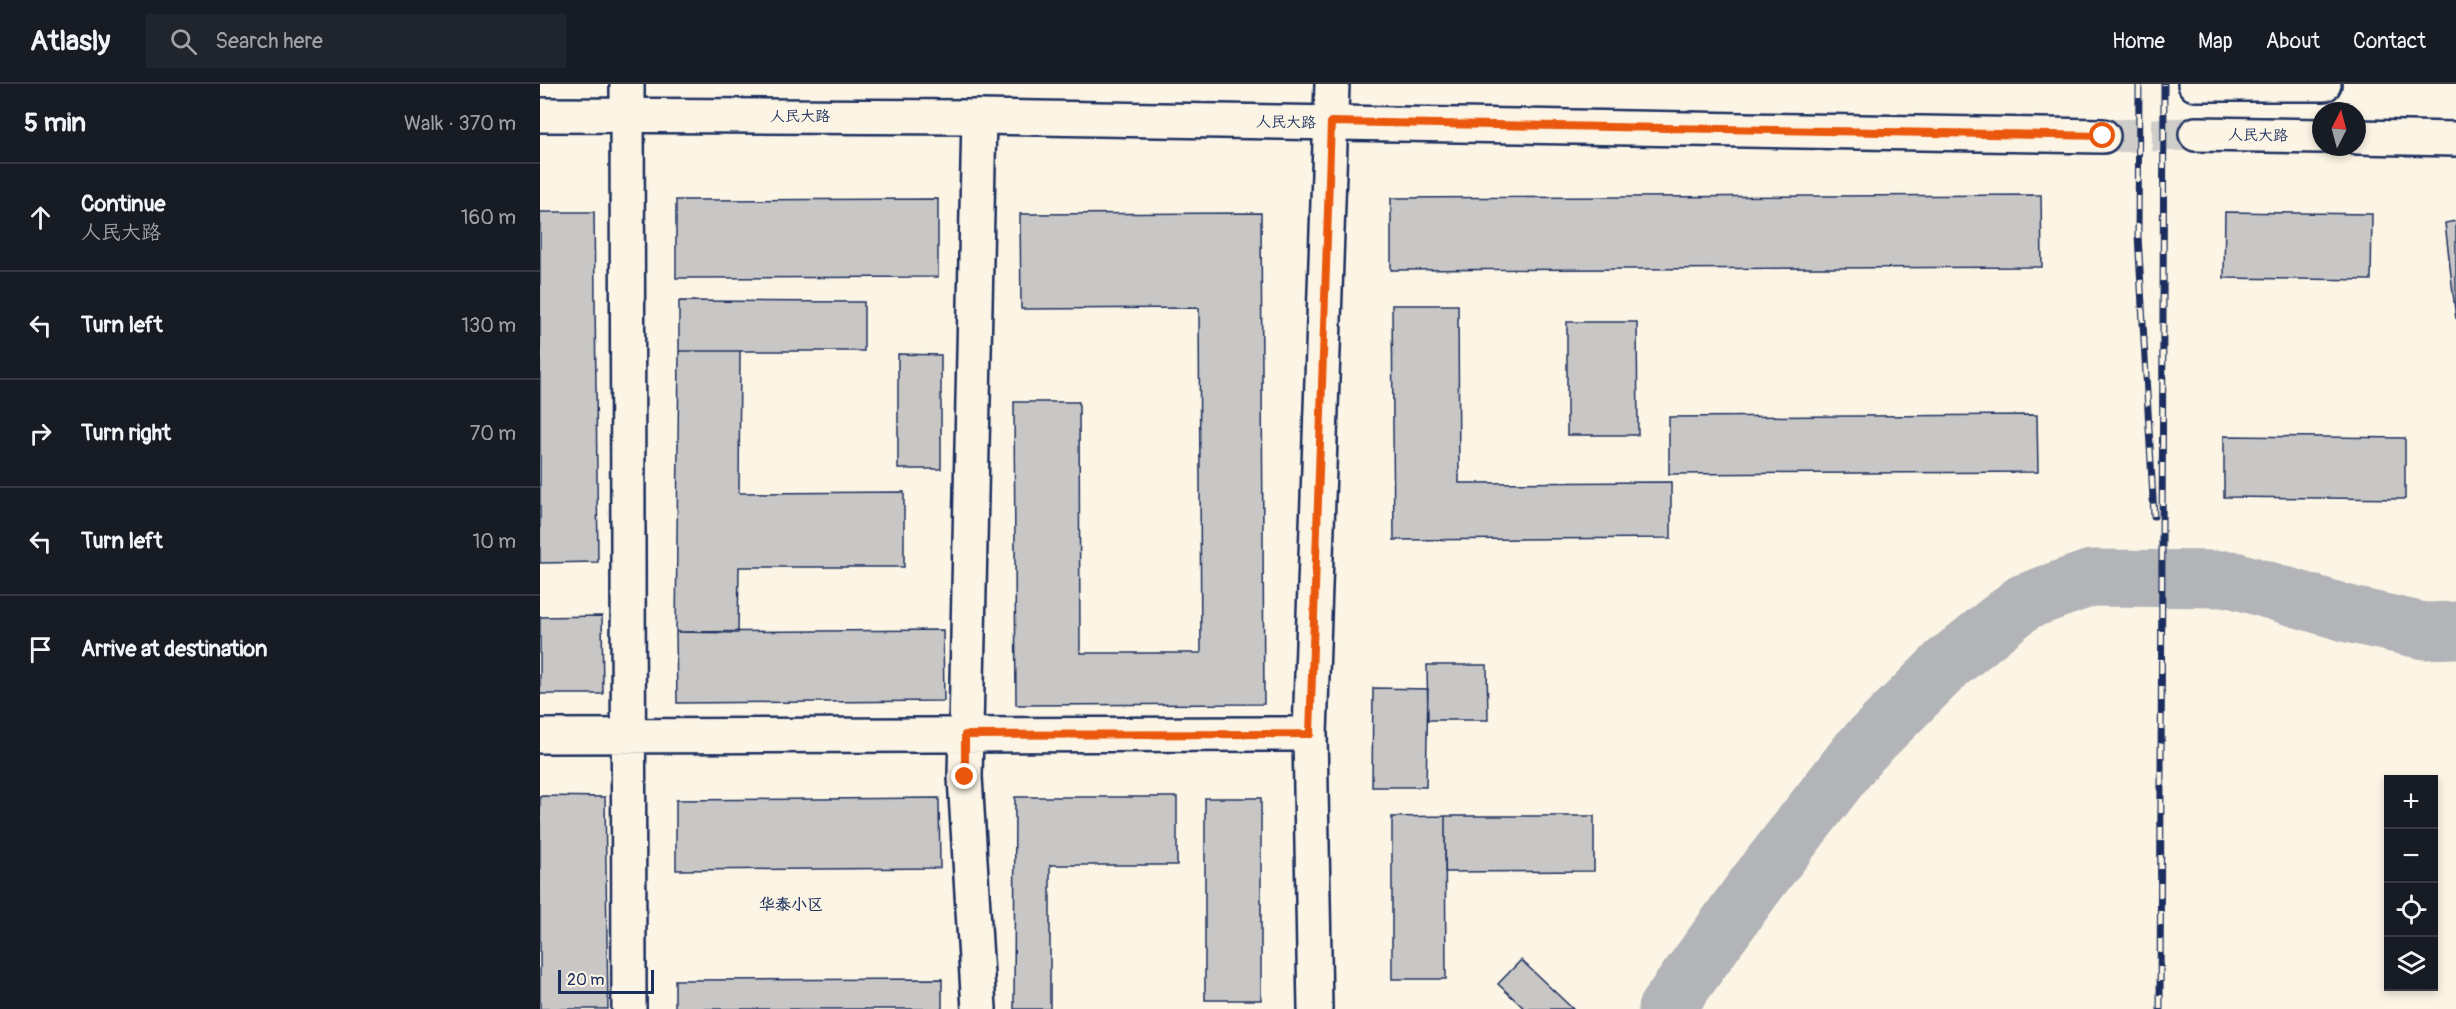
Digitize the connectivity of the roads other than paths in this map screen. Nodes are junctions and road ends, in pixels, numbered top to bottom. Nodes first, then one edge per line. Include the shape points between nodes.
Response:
1 (1332, 84) edge
2 (2195, 84) edge
3 (2324, 84) edge
4 (627, 100) edge
5 (540, 116) edge
6 (979, 117) junction
7 (1331, 122) junction
8 (2196, 134) tunnel mouth
9 (2103, 136) tunnel mouth
10 (2312, 136) edge
11 (2366, 137) edge
12 (2456, 139) edge
13 (1310, 734) junction
14 (965, 735) junction
15 (540, 736) edge
16 (628, 736) junction
17 (629, 1009) edge
18 (979, 1009) edge
19 (1315, 1009) edge

1 - 7 street
2 - 3 street
4 - 5 street, 人民大路
4 - 6 street, 人民大路
4 - 16 street
6 - 7 street, 人民大路
6 - 14 street
7 - 9 street, 人民大路
7 - 13 street
8 - 10 street, 人民大路
11 - 12 street
13 - 14 street
13 - 19 street
14 - 16 street
14 - 18 street
15 - 16 street
16 - 17 street

